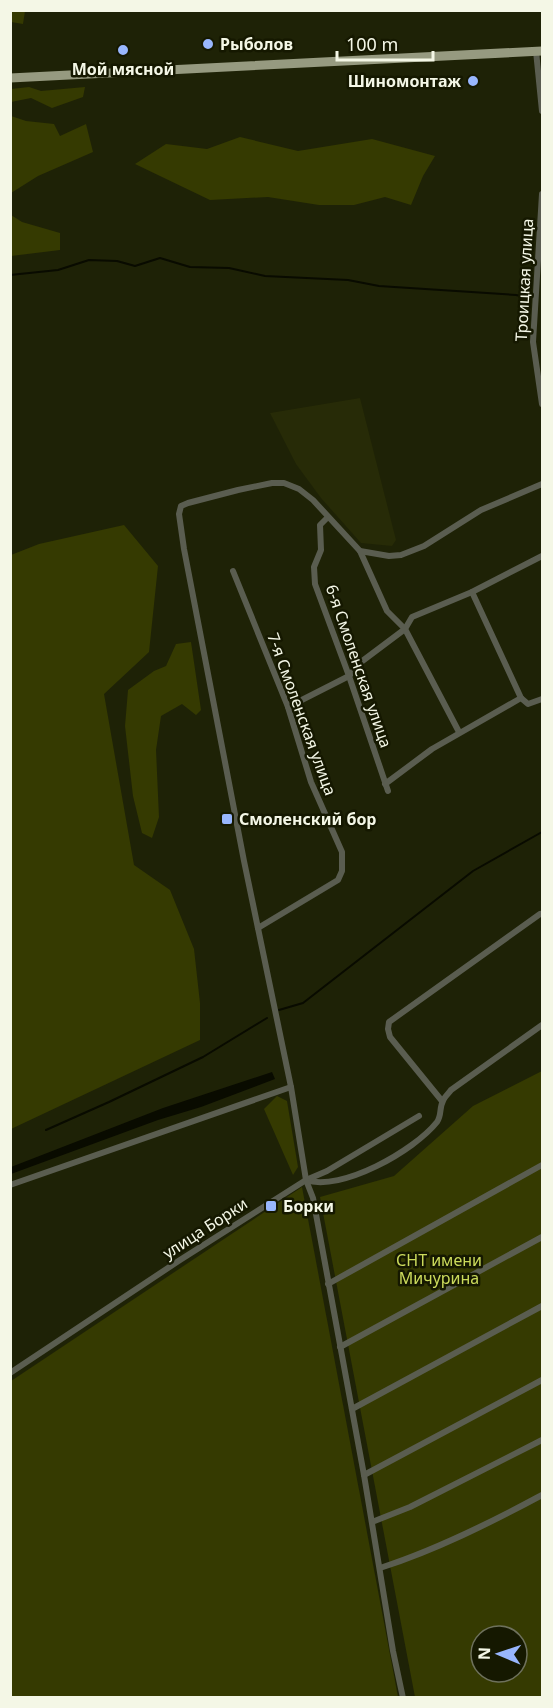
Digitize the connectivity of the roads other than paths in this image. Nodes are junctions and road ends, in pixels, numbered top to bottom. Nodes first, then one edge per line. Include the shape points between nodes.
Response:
1 (539, 51) edge
2 (10, 78) edge
3 (543, 111) edge
4 (543, 194) edge
5 (540, 372) edge
6 (543, 404) edge
7 (543, 484) edge
8 (328, 517) junction
9 (360, 551) junction
10 (543, 556) edge
11 (233, 571) dead end
12 (472, 592) junction
13 (405, 629) junction
14 (349, 676) junction
15 (521, 698) junction
16 (543, 699) edge
17 (288, 707) junction
18 (459, 732) junction
19 (385, 784) junction
20 (388, 791) dead end
21 (540, 914) dead end
22 (258, 928) junction
23 (543, 1024) edge
24 (291, 1087) junction
25 (442, 1101) junction
26 (419, 1116) dead end
27 (543, 1165) edge
28 (306, 1180) junction
29 (10, 1185) edge
30 (543, 1237) edge
31 (328, 1284) junction
32 (543, 1306) edge
33 (340, 1347) junction
34 (10, 1373) edge
35 (543, 1380) edge
36 (352, 1409) junction
37 (543, 1440) edge
38 (364, 1475) junction
39 (543, 1495) edge
40 (372, 1522) junction
41 (380, 1568) junction
42 (403, 1698) edge

1 - 2 main road
1 - 3 street
4 - 5 street, Троицкая улица via 533,342
5 - 6 street, Троицкая улица
7 - 9 street via 481,510 424,546 401,555
8 - 9 street
8 - 14 street, 6-я Смоленская улица via 320,525 321,549 314,567 315,584
8 - 22 street via 299,489 284,483 249,487 188,503 181,506 179,514
9 - 13 street via 387,611
10 - 12 street
11 - 17 street, 7-я Смоленская улица
12 - 13 street via 412,617
12 - 15 street
13 - 14 street via 361,662
13 - 18 street
14 - 17 street
14 - 19 street, 6-я Смоленская улица
15 - 16 street via 528,704
15 - 18 street
17 - 22 street, 7-я Смоленская улица via 311,782 342,852 342,865 338,880
18 - 19 street
19 - 20 street, 6-я Смоленская улица
21 - 25 street via 389,1022 390,1036
22 - 24 street
23 - 25 street via 451,1090
24 - 28 street
24 - 29 street
25 - 28 street via 436,1124 378,1167 334,1181 316,1184
26 - 28 street, улица Борки
27 - 31 street
28 - 31 street via 313,1198
28 - 34 street, улица Борки
30 - 33 street
31 - 33 street
32 - 36 street
33 - 36 street
35 - 38 street
36 - 38 street
37 - 40 street
38 - 40 street
39 - 41 street via 499,1519
40 - 41 street
41 - 42 street

